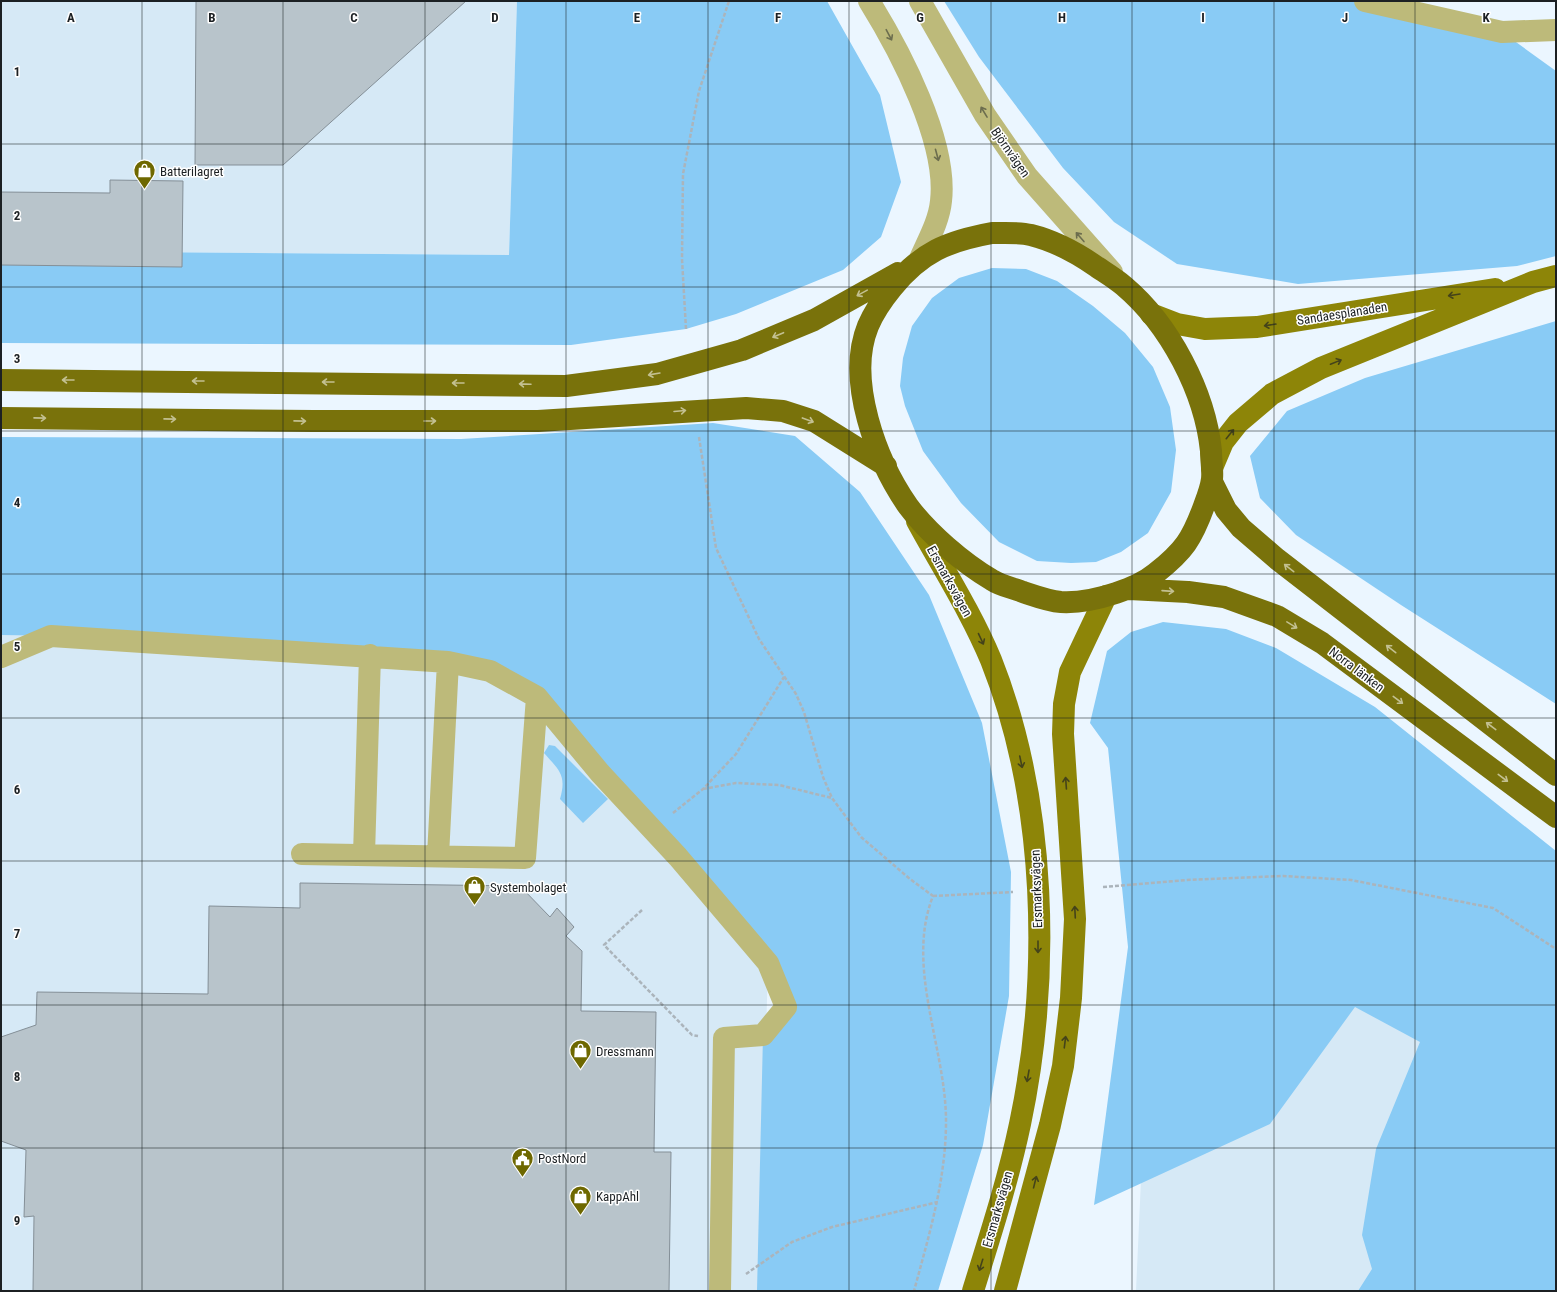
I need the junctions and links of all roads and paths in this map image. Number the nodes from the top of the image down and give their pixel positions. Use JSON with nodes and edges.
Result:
{"nodes":[{"id":1,"x":728,"y":1,"type":"edge"},
{"id":2,"x":869,"y":1,"type":"edge"},
{"id":3,"x":920,"y":1,"type":"edge"},
{"id":4,"x":1365,"y":1,"type":"edge"},
{"id":5,"x":1556,"y":30,"type":"edge"},
{"id":6,"x":913,"y":264,"type":"junction"},
{"id":7,"x":1556,"y":276,"type":"edge"},
{"id":8,"x":1534,"y":282,"type":"junction"},
{"id":9,"x":1125,"y":286,"type":"junction"},
{"id":10,"x":1151,"y":314,"type":"junction"},
{"id":11,"x":686,"y":329,"type":"dead end"},
{"id":12,"x":1,"y":380,"type":"edge"},
{"id":13,"x":1,"y":418,"type":"edge"},
{"id":14,"x":699,"y":436,"type":"dead end"},
{"id":15,"x":886,"y":466,"type":"junction"},
{"id":16,"x":1212,"y":475,"type":"junction"},
{"id":17,"x":909,"y":506,"type":"junction"},
{"id":18,"x":1129,"y":588,"type":"junction"},
{"id":19,"x":1106,"y":596,"type":"junction"},
{"id":20,"x":370,"y":656,"type":"junction"},
{"id":21,"x":1,"y":657,"type":"edge"},
{"id":22,"x":448,"y":662,"type":"junction"},
{"id":23,"x":784,"y":677,"type":"junction"},
{"id":24,"x":537,"y":697,"type":"junction"},
{"id":25,"x":1556,"y":775,"type":"edge"},
{"id":26,"x":702,"y":789,"type":"junction"},
{"id":27,"x":832,"y":798,"type":"junction"},
{"id":28,"x":1556,"y":817,"type":"edge"},
{"id":29,"x":652,"y":829,"type":"junction"},
{"id":30,"x":302,"y":854,"type":"dead end"},
{"id":31,"x":364,"y":855,"type":"junction"},
{"id":32,"x":438,"y":856,"type":"junction"},
{"id":33,"x":1103,"y":887,"type":"dead end"},
{"id":34,"x":1016,"y":892,"type":"dead end"},
{"id":35,"x":933,"y":896,"type":"junction"},
{"id":36,"x":642,"y":910,"type":"dead end"},
{"id":37,"x":1556,"y":949,"type":"edge"},
{"id":38,"x":724,"y":1038,"type":"junction"},
{"id":39,"x":938,"y":1202,"type":"junction"},
{"id":40,"x":743,"y":1277,"type":"dead end"},
{"id":41,"x":720,"y":1291,"type":"edge"},
{"id":42,"x":914,"y":1291,"type":"edge"},
{"id":43,"x":973,"y":1291,"type":"edge"},
{"id":44,"x":1005,"y":1291,"type":"edge"}],
"edges":[{"from":1,"to":11,"type":"path"},
{"from":2,"to":6,"type":"street","one_way":true},
{"from":9,"to":3,"type":"street","name":"Björnvägen","one_way":true},
{"from":4,"to":5,"type":"street"},
{"from":6,"to":9,"type":"highway"},
{"from":6,"to":12,"type":"highway","one_way":true},
{"from":6,"to":15,"type":"highway"},
{"from":7,"to":8,"type":"main road","name":"Sandaesplanaden"},
{"from":8,"to":10,"type":"main road","name":"Sandaesplanaden","one_way":true},
{"from":16,"to":8,"type":"main road","name":"Sandaesplanaden","one_way":true},
{"from":9,"to":10,"type":"highway"},
{"from":10,"to":16,"type":"highway"},
{"from":13,"to":15,"type":"highway","one_way":true},
{"from":14,"to":23,"type":"path"},
{"from":15,"to":17,"type":"highway"},
{"from":16,"to":18,"type":"highway"},
{"from":25,"to":16,"type":"highway","one_way":true},
{"from":17,"to":19,"type":"highway"},
{"from":17,"to":43,"type":"main road","name":"Ersmarksvägen","one_way":true},
{"from":18,"to":19,"type":"highway"},
{"from":18,"to":28,"type":"highway","name":"Norra länken","one_way":true},
{"from":44,"to":19,"type":"main road","one_way":true},
{"from":20,"to":21,"type":"street"},
{"from":20,"to":22,"type":"street"},
{"from":20,"to":31,"type":"street"},
{"from":22,"to":24,"type":"street"},
{"from":22,"to":32,"type":"street"},
{"from":23,"to":26,"type":"path"},
{"from":23,"to":27,"type":"path"},
{"from":24,"to":29,"type":"street"},
{"from":24,"to":32,"type":"street"},
{"from":26,"to":27,"type":"path"},
{"from":26,"to":29,"type":"path"},
{"from":27,"to":35,"type":"path"},
{"from":29,"to":38,"type":"street"},
{"from":30,"to":31,"type":"street"},
{"from":31,"to":32,"type":"street"},
{"from":33,"to":37,"type":"path"},
{"from":34,"to":35,"type":"path"},
{"from":35,"to":39,"type":"path"},
{"from":36,"to":38,"type":"path"},
{"from":38,"to":41,"type":"street"},
{"from":39,"to":40,"type":"path"},
{"from":39,"to":42,"type":"path"}]}
